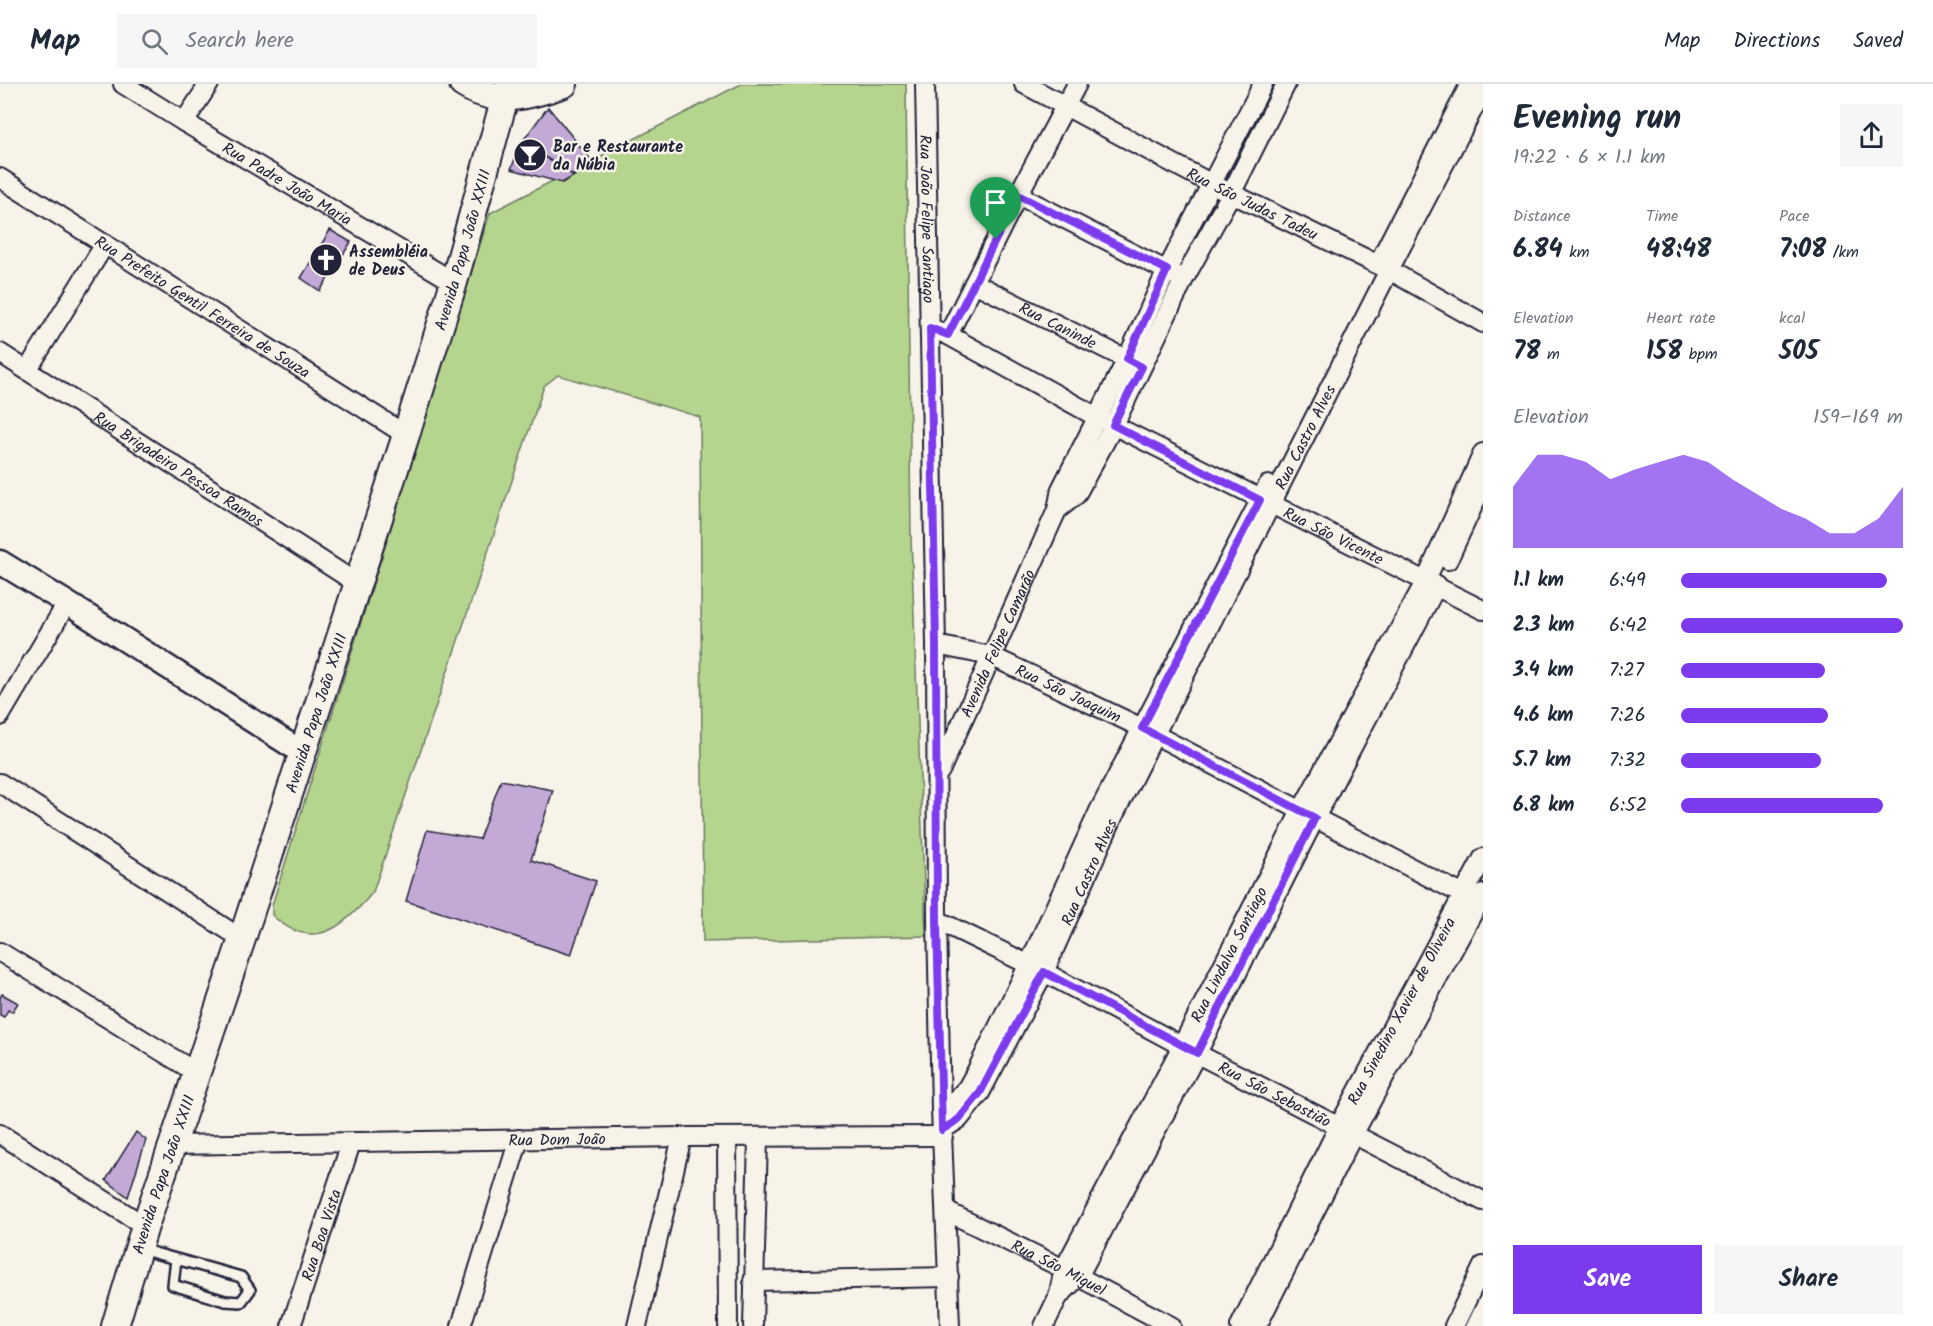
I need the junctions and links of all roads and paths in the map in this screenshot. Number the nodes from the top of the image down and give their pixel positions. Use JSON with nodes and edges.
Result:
{"nodes":[{"id":1,"x":123,"y":84,"type":"edge"},
{"id":2,"x":209,"y":84,"type":"edge"},
{"id":3,"x":463,"y":84,"type":"edge"},
{"id":4,"x":564,"y":84,"type":"edge"},
{"id":5,"x":925,"y":84,"type":"edge"},
{"id":6,"x":1024,"y":84,"type":"edge"},
{"id":7,"x":1077,"y":84,"type":"edge"},
{"id":8,"x":1263,"y":84,"type":"edge"},
{"id":9,"x":1286,"y":84,"type":"edge"},
{"id":10,"x":1470,"y":84,"type":"edge"},
{"id":11,"x":511,"y":90,"type":"edge"},
{"id":12,"x":1483,"y":90,"type":"edge"},
{"id":13,"x":1065,"y":105,"type":"junction"},
{"id":14,"x":184,"y":122,"type":"junction"},
{"id":15,"x":0,"y":178,"type":"edge"},
{"id":16,"x":1210,"y":183,"type":"junction"},
{"id":17,"x":1231,"y":194,"type":"junction"},
{"id":18,"x":1018,"y":195,"type":"junction"},
{"id":19,"x":105,"y":244,"type":"junction"},
{"id":20,"x":1383,"y":268,"type":"junction"},
{"id":21,"x":1167,"y":270,"type":"junction"},
{"id":22,"x":1184,"y":279,"type":"junction"},
{"id":23,"x":454,"y":282,"type":"junction"},
{"id":24,"x":974,"y":283,"type":"junction"},
{"id":25,"x":1483,"y":323,"type":"edge"},
{"id":26,"x":930,"y":328,"type":"junction"},
{"id":27,"x":948,"y":335,"type":"junction"},
{"id":28,"x":0,"y":352,"type":"edge"},
{"id":29,"x":1135,"y":363,"type":"junction"},
{"id":30,"x":28,"y":369,"type":"junction"},
{"id":31,"x":1105,"y":421,"type":"junction"},
{"id":32,"x":406,"y":435,"type":"junction"},
{"id":33,"x":1483,"y":453,"type":"edge"},
{"id":34,"x":1483,"y":484,"type":"edge"},
{"id":35,"x":1266,"y":502,"type":"junction"},
{"id":36,"x":0,"y":562,"type":"edge"},
{"id":37,"x":358,"y":584,"type":"junction"},
{"id":38,"x":1431,"y":584,"type":"junction"},
{"id":39,"x":67,"y":603,"type":"junction"},
{"id":40,"x":1483,"y":610,"type":"edge"},
{"id":41,"x":936,"y":645,"type":"junction"},
{"id":42,"x":991,"y":656,"type":"junction"},
{"id":43,"x":0,"y":716,"type":"edge"},
{"id":44,"x":1148,"y":731,"type":"junction"},
{"id":45,"x":303,"y":753,"type":"junction"},
{"id":46,"x":937,"y":777,"type":"junction"},
{"id":47,"x":0,"y":783,"type":"edge"},
{"id":48,"x":1308,"y":815,"type":"junction"},
{"id":49,"x":1483,"y":858,"type":"edge"},
{"id":50,"x":1477,"y":899,"type":"edge"},
{"id":51,"x":937,"y":920,"type":"junction"},
{"id":52,"x":242,"y":939,"type":"junction"},
{"id":53,"x":0,"y":952,"type":"edge"},
{"id":54,"x":1037,"y":968,"type":"junction"},
{"id":55,"x":1189,"y":1049,"type":"junction"},
{"id":56,"x":197,"y":1073,"type":"junction"},
{"id":57,"x":941,"y":1110,"type":"junction"},
{"id":58,"x":1347,"y":1129,"type":"junction"},
{"id":59,"x":942,"y":1133,"type":"junction"},
{"id":60,"x":0,"y":1134,"type":"edge"},
{"id":61,"x":682,"y":1137,"type":"junction"},
{"id":62,"x":727,"y":1138,"type":"junction"},
{"id":63,"x":758,"y":1138,"type":"junction"},
{"id":64,"x":519,"y":1139,"type":"junction"},
{"id":65,"x":351,"y":1143,"type":"junction"},
{"id":66,"x":171,"y":1145,"type":"junction"},
{"id":67,"x":1483,"y":1201,"type":"edge"},
{"id":68,"x":946,"y":1211,"type":"junction"},
{"id":69,"x":141,"y":1237,"type":"junction"},
{"id":70,"x":176,"y":1259,"type":"junction"},
{"id":71,"x":1483,"y":1266,"type":"edge"},
{"id":72,"x":1071,"y":1273,"type":"junction"},
{"id":73,"x":949,"y":1277,"type":"junction"},
{"id":74,"x":753,"y":1281,"type":"junction"},
{"id":75,"x":115,"y":1326,"type":"edge"},
{"id":76,"x":291,"y":1326,"type":"edge"},
{"id":77,"x":461,"y":1326,"type":"edge"},
{"id":78,"x":637,"y":1326,"type":"edge"},
{"id":79,"x":728,"y":1326,"type":"edge"},
{"id":80,"x":753,"y":1326,"type":"edge"},
{"id":81,"x":950,"y":1326,"type":"edge"},
{"id":82,"x":1044,"y":1326,"type":"edge"},
{"id":83,"x":1171,"y":1326,"type":"edge"},
{"id":84,"x":1240,"y":1326,"type":"edge"},
{"id":85,"x":1257,"y":1326,"type":"edge"},
{"id":86,"x":1454,"y":1326,"type":"edge"}],
"edges":[{"from":1,"to":14,"type":"street","name":"Rua Padre João Maria"},
{"from":2,"to":14,"type":"street"},
{"from":3,"to":11,"type":"main road"},
{"from":4,"to":11,"type":"main road"},
{"from":5,"to":26,"type":"street","name":"Rua João Felipe Santiago"},
{"from":6,"to":13,"type":"street","name":"Rua São Judas Tadeu"},
{"from":7,"to":13,"type":"street","name":"Rua João Felipe Santiago"},
{"from":8,"to":16,"type":"street","name":"Avenida Felipe Camarão"},
{"from":9,"to":17,"type":"street","name":"Avenida Felipe Camarão"},
{"from":10,"to":20,"type":"street","name":"Rua Castro Alves"},
{"from":11,"to":23,"type":"main road","name":"Avenida Papa João XXIII"},
{"from":12,"to":20,"type":"street","name":"Rua Castro Alves"},
{"from":13,"to":16,"type":"street","name":"Rua São Judas Tadeu"},
{"from":13,"to":18,"type":"street","name":"Rua João Felipe Santiago"},
{"from":14,"to":23,"type":"street","name":"Rua Padre João Maria"},
{"from":15,"to":19,"type":"street","name":"Rua Prefeito Gentil Ferreira de Souza"},
{"from":16,"to":17,"type":"street","name":"Rua São Judas Tadeu"},
{"from":16,"to":21,"type":"street","name":"Avenida Felipe Camarão"},
{"from":17,"to":20,"type":"street","name":"Rua São Judas Tadeu"},
{"from":17,"to":22,"type":"street","name":"Avenida Felipe Camarão"},
{"from":18,"to":21,"type":"street"},
{"from":18,"to":24,"type":"street","name":"Rua João Felipe Santiago"},
{"from":19,"to":30,"type":"street"},
{"from":19,"to":32,"type":"street","name":"Rua Prefeito Gentil Ferreira de Souza"},
{"from":20,"to":25,"type":"street","name":"Rua São Judas Tadeu"},
{"from":20,"to":35,"type":"street","name":"Rua Castro Alves"},
{"from":21,"to":22,"type":"street"},
{"from":21,"to":29,"type":"street","name":"Avenida Felipe Camarão"},
{"from":22,"to":29,"type":"street","name":"Avenida Felipe Camarão"},
{"from":23,"to":32,"type":"main road","name":"Avenida Papa João XXIII"},
{"from":24,"to":27,"type":"street","name":"Rua João Felipe Santiago"},
{"from":24,"to":29,"type":"street","name":"Rua Caninde"},
{"from":26,"to":27,"type":"street","name":"Rua São Vicente"},
{"from":26,"to":41,"type":"street","name":"Rua João Felipe Santiago"},
{"from":27,"to":31,"type":"street","name":"Rua São Vicente"},
{"from":28,"to":30,"type":"street","name":"Rua Brigadeiro Pessoa Ramos"},
{"from":29,"to":31,"type":"street","name":"Avenida Felipe Camarão"},
{"from":30,"to":37,"type":"street","name":"Rua Brigadeiro Pessoa Ramos"},
{"from":31,"to":35,"type":"street","name":"Rua São Vicente"},
{"from":31,"to":42,"type":"street","name":"Avenida Felipe Camarão"},
{"from":32,"to":37,"type":"main road","name":"Avenida Papa João XXIII"},
{"from":33,"to":38,"type":"street","name":"Rua Lindalva Santiago"},
{"from":34,"to":38,"type":"street","name":"Rua Lindalva Santiago"},
{"from":35,"to":38,"type":"street","name":"Rua São Vicente"},
{"from":35,"to":44,"type":"street","name":"Rua Castro Alves"},
{"from":36,"to":39,"type":"street"},
{"from":37,"to":45,"type":"main road","name":"Avenida Papa João XXIII"},
{"from":38,"to":40,"type":"street","name":"Rua São Vicente"},
{"from":38,"to":48,"type":"street","name":"Rua Lindalva Santiago"},
{"from":39,"to":43,"type":"street"},
{"from":39,"to":45,"type":"street"},
{"from":41,"to":42,"type":"street","name":"Rua São Joaquim"},
{"from":41,"to":46,"type":"street","name":"Rua João Felipe Santiago"},
{"from":42,"to":44,"type":"street","name":"Rua São Joaquim"},
{"from":42,"to":46,"type":"street","name":"Avenida Felipe Camarão"},
{"from":44,"to":48,"type":"street","name":"Rua São Joaquim"},
{"from":44,"to":54,"type":"street","name":"Rua Castro Alves"},
{"from":45,"to":52,"type":"main road","name":"Avenida Papa João XXIII"},
{"from":46,"to":51,"type":"street","name":"Rua João Felipe Santiago"},
{"from":47,"to":52,"type":"street"},
{"from":48,"to":50,"type":"street","name":"Rua São Joaquim"},
{"from":48,"to":55,"type":"street","name":"Rua Lindalva Santiago"},
{"from":49,"to":50,"type":"street","name":"Rua Sinedino Xavier de Oliveira"},
{"from":50,"to":58,"type":"street","name":"Rua Sinedino Xavier de Oliveira"},
{"from":51,"to":54,"type":"street","name":"Rua São Sebastião"},
{"from":51,"to":57,"type":"street","name":"Rua João Felipe Santiago"},
{"from":52,"to":56,"type":"main road","name":"Avenida Papa João XXIII"},
{"from":53,"to":56,"type":"street"},
{"from":54,"to":55,"type":"street","name":"Rua São Sebastião"},
{"from":54,"to":57,"type":"street","name":"Rua Castro Alves"},
{"from":54,"to":59,"type":"street","name":"Rua Castro Alves"},
{"from":55,"to":58,"type":"street","name":"Rua São Sebastião"},
{"from":55,"to":72,"type":"street","name":"Rua Lindalva Santiago"},
{"from":56,"to":66,"type":"main road","name":"Avenida Papa João XXIII"},
{"from":57,"to":59,"type":"street","name":"Rua João Felipe Santiago"},
{"from":58,"to":67,"type":"street","name":"Rua São Sebastião"},
{"from":58,"to":84,"type":"street","name":"Rua Sinedino Xavier de Oliveira"},
{"from":58,"to":85,"type":"street","name":"Rua Sinedino Xavier de Oliveira"},
{"from":59,"to":63,"type":"street","name":"Rua Dom João"},
{"from":59,"to":68,"type":"street","name":"Rua João Felipe Santiago"},
{"from":60,"to":69,"type":"street"},
{"from":61,"to":62,"type":"street","name":"Rua Dom João"},
{"from":61,"to":64,"type":"street","name":"Rua Dom João"},
{"from":61,"to":78,"type":"street"},
{"from":62,"to":63,"type":"street","name":"Rua Dom João"},
{"from":62,"to":79,"type":"street"},
{"from":63,"to":74,"type":"street"},
{"from":64,"to":65,"type":"street","name":"Rua Dom João"},
{"from":64,"to":77,"type":"street"},
{"from":65,"to":66,"type":"street","name":"Rua Dom João"},
{"from":65,"to":76,"type":"street","name":"Rua Boa Vista"},
{"from":66,"to":69,"type":"main road","name":"Avenida Papa João XXIII"},
{"from":68,"to":72,"type":"street","name":"Rua São Miguel"},
{"from":68,"to":73,"type":"street","name":"Rua João Felipe Santiago"},
{"from":69,"to":70,"type":"lane"},
{"from":69,"to":75,"type":"main road","name":"Avenida Papa João XXIII"},
{"from":70,"to":70,"type":"lane"},
{"from":71,"to":86,"type":"street"},
{"from":72,"to":82,"type":"street","name":"Rua Lindalva Santiago"},
{"from":72,"to":83,"type":"street","name":"Rua São Miguel"},
{"from":73,"to":74,"type":"street"},
{"from":73,"to":81,"type":"street","name":"Rua João Felipe Santiago"},
{"from":74,"to":80,"type":"street"}]}
